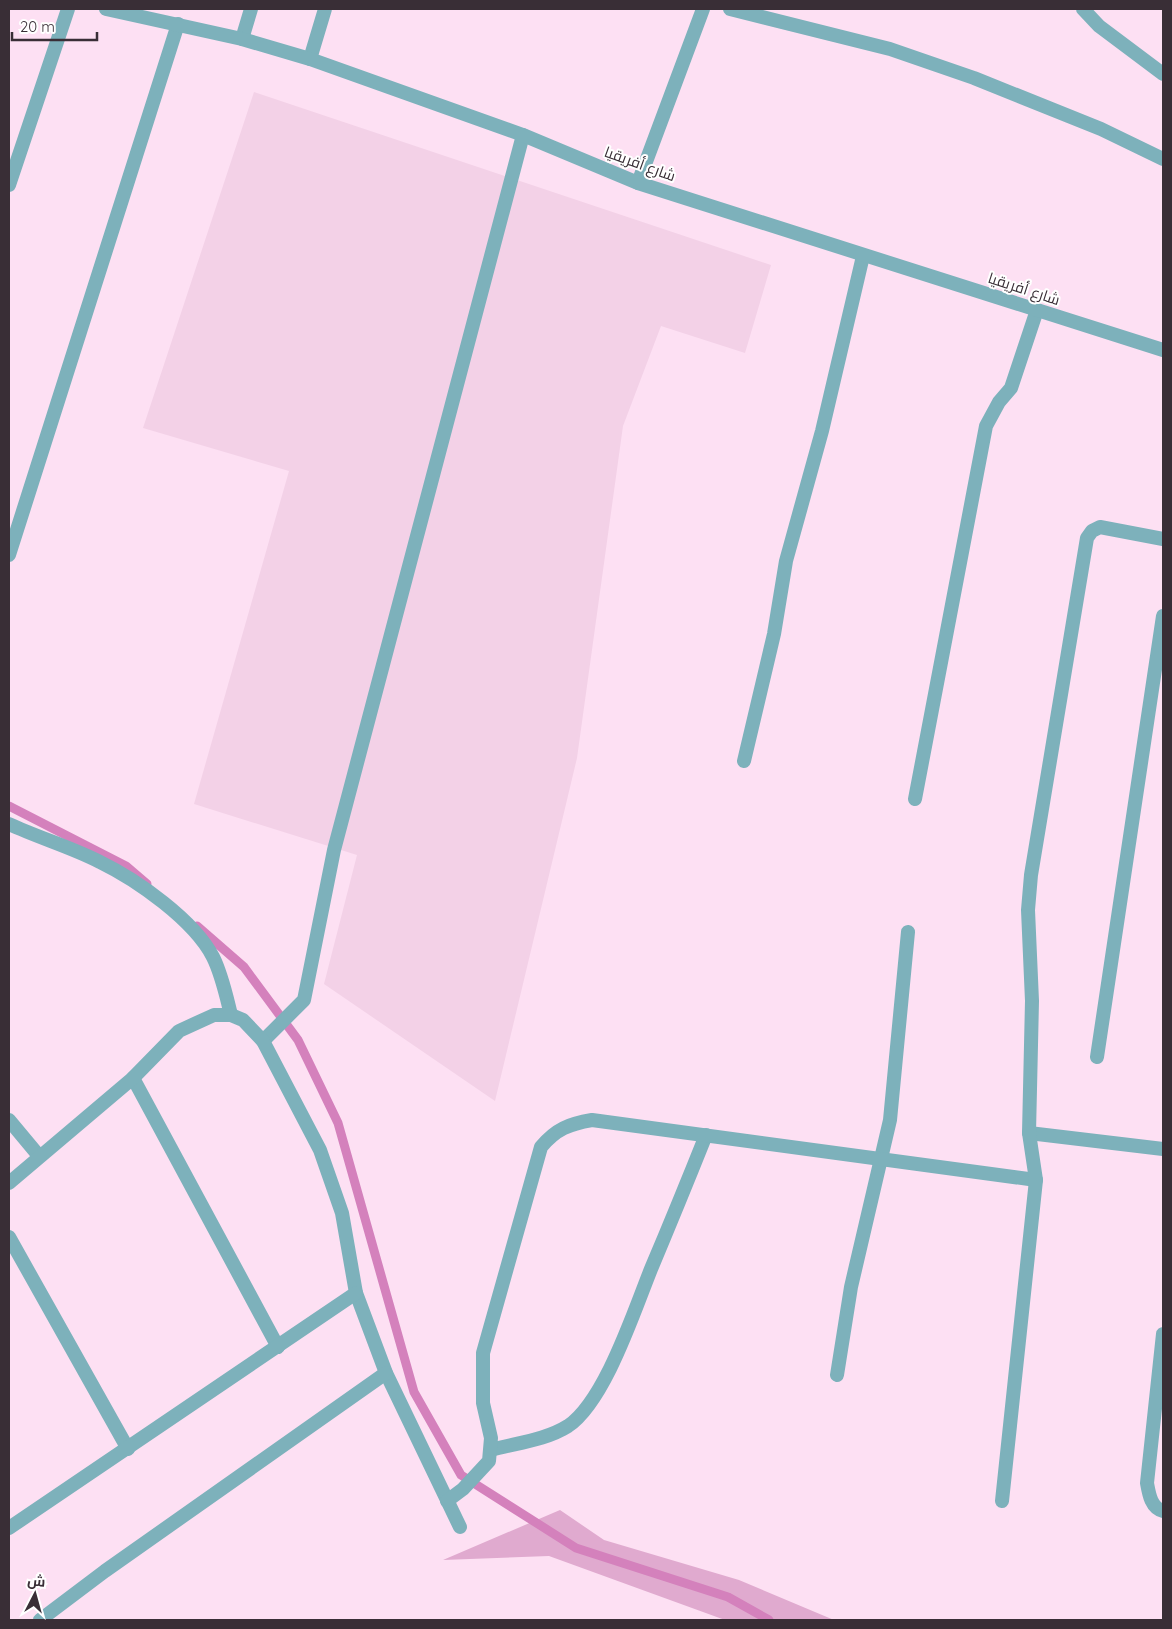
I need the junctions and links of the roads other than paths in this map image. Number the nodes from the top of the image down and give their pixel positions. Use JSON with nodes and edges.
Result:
{"nodes":[{"id":1,"x":68,"y":9,"type":"edge"},
{"id":2,"x":106,"y":9,"type":"edge"},
{"id":3,"x":251,"y":9,"type":"edge"},
{"id":4,"x":325,"y":9,"type":"edge"},
{"id":5,"x":702,"y":9,"type":"edge"},
{"id":6,"x":730,"y":9,"type":"edge"},
{"id":7,"x":1083,"y":9,"type":"edge"},
{"id":8,"x":178,"y":24,"type":"junction"},
{"id":9,"x":242,"y":39,"type":"junction"},
{"id":10,"x":310,"y":59,"type":"junction"},
{"id":11,"x":1163,"y":74,"type":"edge"},
{"id":12,"x":523,"y":135,"type":"junction"},
{"id":13,"x":1163,"y":159,"type":"edge"},
{"id":14,"x":638,"y":183,"type":"junction"},
{"id":15,"x":9,"y":184,"type":"edge"},
{"id":16,"x":863,"y":256,"type":"junction"},
{"id":17,"x":1036,"y":310,"type":"junction"},
{"id":18,"x":1163,"y":350,"type":"edge"},
{"id":19,"x":1163,"y":539,"type":"edge"},
{"id":20,"x":9,"y":555,"type":"edge"},
{"id":21,"x":1163,"y":616,"type":"edge"},
{"id":22,"x":744,"y":761,"type":"dead end"},
{"id":23,"x":915,"y":799,"type":"dead end"},
{"id":24,"x":9,"y":824,"type":"edge"},
{"id":25,"x":908,"y":932,"type":"dead end"},
{"id":26,"x":231,"y":1015,"type":"junction"},
{"id":27,"x":263,"y":1041,"type":"junction"},
{"id":28,"x":1097,"y":1057,"type":"dead end"},
{"id":29,"x":132,"y":1078,"type":"junction"},
{"id":30,"x":9,"y":1120,"type":"edge"},
{"id":31,"x":1029,"y":1133,"type":"junction"},
{"id":32,"x":706,"y":1135,"type":"junction"},
{"id":33,"x":1163,"y":1149,"type":"edge"},
{"id":34,"x":39,"y":1156,"type":"junction"},
{"id":35,"x":882,"y":1158,"type":"junction"},
{"id":36,"x":1036,"y":1180,"type":"junction"},
{"id":37,"x":9,"y":1183,"type":"edge"},
{"id":38,"x":9,"y":1237,"type":"edge"},
{"id":39,"x":356,"y":1293,"type":"junction"},
{"id":40,"x":1163,"y":1334,"type":"edge"},
{"id":41,"x":278,"y":1346,"type":"junction"},
{"id":42,"x":386,"y":1373,"type":"junction"},
{"id":43,"x":837,"y":1375,"type":"dead end"},
{"id":44,"x":128,"y":1450,"type":"junction"},
{"id":45,"x":490,"y":1456,"type":"junction"},
{"id":46,"x":447,"y":1501,"type":"junction"},
{"id":47,"x":1002,"y":1501,"type":"dead end"},
{"id":48,"x":1163,"y":1511,"type":"edge"},
{"id":49,"x":460,"y":1527,"type":"dead end"},
{"id":50,"x":9,"y":1528,"type":"edge"},
{"id":51,"x":40,"y":1620,"type":"edge"}],
"edges":[{"from":1,"to":15,"type":"street"},
{"from":2,"to":8,"type":"street","name":"شارع أفريقيا"},
{"from":3,"to":9,"type":"street"},
{"from":4,"to":10,"type":"street"},
{"from":5,"to":14,"type":"street"},
{"from":6,"to":13,"type":"street"},
{"from":7,"to":11,"type":"street"},
{"from":8,"to":9,"type":"street","name":"شارع أفريقيا"},
{"from":8,"to":20,"type":"street"},
{"from":9,"to":10,"type":"street","name":"شارع أفريقيا"},
{"from":10,"to":12,"type":"street","name":"شارع أفريقيا"},
{"from":12,"to":14,"type":"street","name":"شارع أفريقيا"},
{"from":12,"to":27,"type":"street"},
{"from":14,"to":16,"type":"street","name":"شارع أفريقيا"},
{"from":16,"to":17,"type":"street","name":"شارع أفريقيا"},
{"from":16,"to":22,"type":"street"},
{"from":17,"to":18,"type":"street","name":"شارع أفريقيا"},
{"from":17,"to":23,"type":"street"},
{"from":19,"to":31,"type":"street"},
{"from":21,"to":28,"type":"street"},
{"from":24,"to":26,"type":"street"},
{"from":25,"to":35,"type":"street"},
{"from":26,"to":27,"type":"street"},
{"from":26,"to":29,"type":"street"},
{"from":27,"to":39,"type":"street"},
{"from":29,"to":34,"type":"street"},
{"from":29,"to":41,"type":"street"},
{"from":30,"to":34,"type":"street"},
{"from":31,"to":33,"type":"street"},
{"from":31,"to":36,"type":"street"},
{"from":32,"to":35,"type":"street"},
{"from":32,"to":45,"type":"street"},
{"from":32,"to":45,"type":"street"},
{"from":34,"to":37,"type":"street"},
{"from":35,"to":36,"type":"street"},
{"from":35,"to":43,"type":"street"},
{"from":36,"to":47,"type":"street"},
{"from":38,"to":44,"type":"street"},
{"from":39,"to":41,"type":"street"},
{"from":39,"to":42,"type":"street"},
{"from":40,"to":48,"type":"street"},
{"from":41,"to":44,"type":"street"},
{"from":42,"to":46,"type":"street"},
{"from":42,"to":51,"type":"street"},
{"from":44,"to":50,"type":"street"},
{"from":45,"to":46,"type":"street"},
{"from":46,"to":49,"type":"street"}]}
